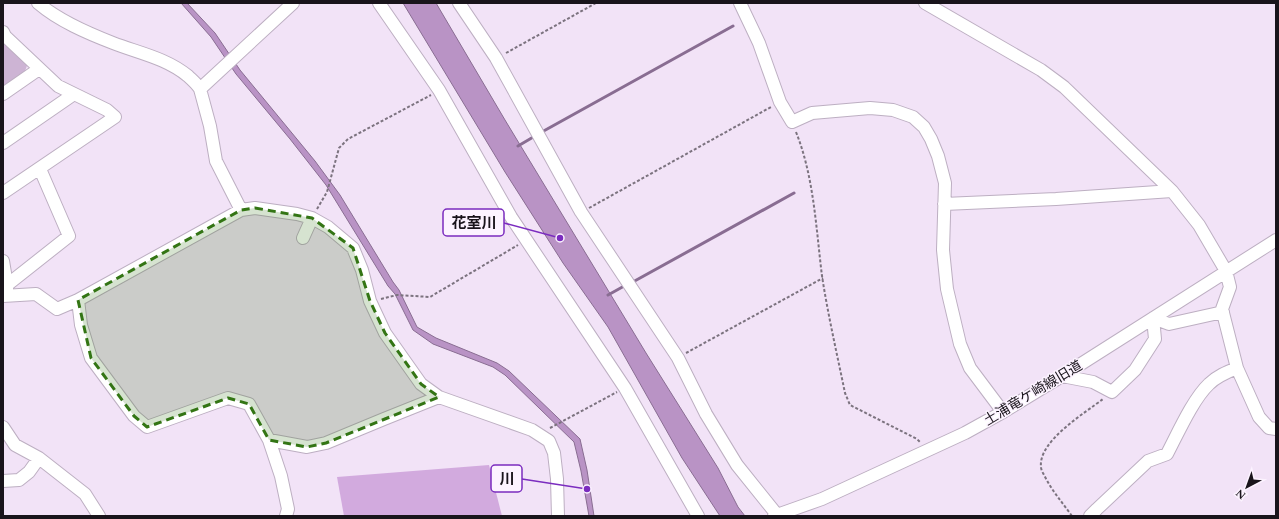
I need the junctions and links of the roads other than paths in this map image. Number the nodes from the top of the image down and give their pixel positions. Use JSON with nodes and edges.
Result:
{"nodes":[{"id":1,"x":38,"y":3,"type":"edge"},
{"id":2,"x":292,"y":3,"type":"edge"},
{"id":3,"x":379,"y":3,"type":"edge"},
{"id":4,"x":459,"y":3,"type":"edge"},
{"id":5,"x":740,"y":3,"type":"edge"},
{"id":6,"x":925,"y":3,"type":"edge"},
{"id":7,"x":3,"y":32,"type":"edge"},
{"id":8,"x":39,"y":69,"type":"junction"},
{"id":9,"x":200,"y":89,"type":"junction"},
{"id":10,"x":3,"y":94,"type":"edge"},
{"id":11,"x":74,"y":94,"type":"junction"},
{"id":12,"x":3,"y":143,"type":"edge"},
{"id":13,"x":40,"y":169,"type":"junction"},
{"id":14,"x":1172,"y":191,"type":"junction"},
{"id":15,"x":3,"y":193,"type":"edge"},
{"id":16,"x":944,"y":204,"type":"junction"},
{"id":17,"x":241,"y":210,"type":"junction"},
{"id":18,"x":312,"y":218,"type":"junction"},
{"id":19,"x":303,"y":238,"type":"dead end"},
{"id":20,"x":1276,"y":241,"type":"edge"},
{"id":21,"x":3,"y":261,"type":"edge"},
{"id":22,"x":1226,"y":271,"type":"junction"},
{"id":23,"x":6,"y":292,"type":"edge"},
{"id":24,"x":78,"y":300,"type":"junction"},
{"id":25,"x":1223,"y":312,"type":"junction"},
{"id":26,"x":1153,"y":318,"type":"junction"},
{"id":27,"x":1237,"y":368,"type":"junction"},
{"id":28,"x":1062,"y":376,"type":"junction"},
{"id":29,"x":439,"y":397,"type":"junction"},
{"id":30,"x":1003,"y":412,"type":"junction"},
{"id":31,"x":3,"y":427,"type":"edge"},
{"id":32,"x":1276,"y":429,"type":"edge"},
{"id":33,"x":269,"y":440,"type":"junction"},
{"id":34,"x":39,"y":458,"type":"junction"},
{"id":35,"x":3,"y":481,"type":"edge"},
{"id":36,"x":99,"y":516,"type":"edge"},
{"id":37,"x":286,"y":516,"type":"edge"},
{"id":38,"x":558,"y":516,"type":"edge"},
{"id":39,"x":698,"y":516,"type":"edge"},
{"id":40,"x":776,"y":516,"type":"edge"},
{"id":41,"x":1090,"y":516,"type":"edge"}],
"edges":[{"from":1,"to":9,"type":"street"},
{"from":2,"to":9,"type":"street"},
{"from":3,"to":39,"type":"street"},
{"from":4,"to":40,"type":"street"},
{"from":5,"to":16,"type":"street"},
{"from":6,"to":14,"type":"street"},
{"from":7,"to":8,"type":"street"},
{"from":8,"to":10,"type":"street"},
{"from":8,"to":11,"type":"street"},
{"from":9,"to":17,"type":"street"},
{"from":11,"to":12,"type":"street"},
{"from":11,"to":13,"type":"street"},
{"from":13,"to":15,"type":"street"},
{"from":13,"to":23,"type":"street"},
{"from":14,"to":16,"type":"street"},
{"from":14,"to":22,"type":"street"},
{"from":16,"to":30,"type":"street"},
{"from":17,"to":18,"type":"street"},
{"from":17,"to":24,"type":"street"},
{"from":18,"to":19,"type":"street"},
{"from":18,"to":29,"type":"street"},
{"from":20,"to":22,"type":"street","name":"土浦竜ケ崎線旧道"},
{"from":21,"to":23,"type":"street"},
{"from":22,"to":25,"type":"street"},
{"from":22,"to":26,"type":"street","name":"土浦竜ケ崎線旧道"},
{"from":23,"to":24,"type":"street"},
{"from":24,"to":33,"type":"street"},
{"from":25,"to":26,"type":"street"},
{"from":25,"to":27,"type":"street"},
{"from":26,"to":28,"type":"street","name":"土浦竜ケ崎線旧道"},
{"from":26,"to":28,"type":"street"},
{"from":27,"to":32,"type":"street"},
{"from":27,"to":41,"type":"street"},
{"from":28,"to":30,"type":"street","name":"土浦竜ケ崎線旧道"},
{"from":29,"to":33,"type":"street"},
{"from":29,"to":38,"type":"street"},
{"from":30,"to":40,"type":"street","name":"土浦竜ケ崎線旧道"},
{"from":31,"to":34,"type":"street"},
{"from":33,"to":37,"type":"street"},
{"from":34,"to":35,"type":"street"},
{"from":34,"to":36,"type":"street"}]}
